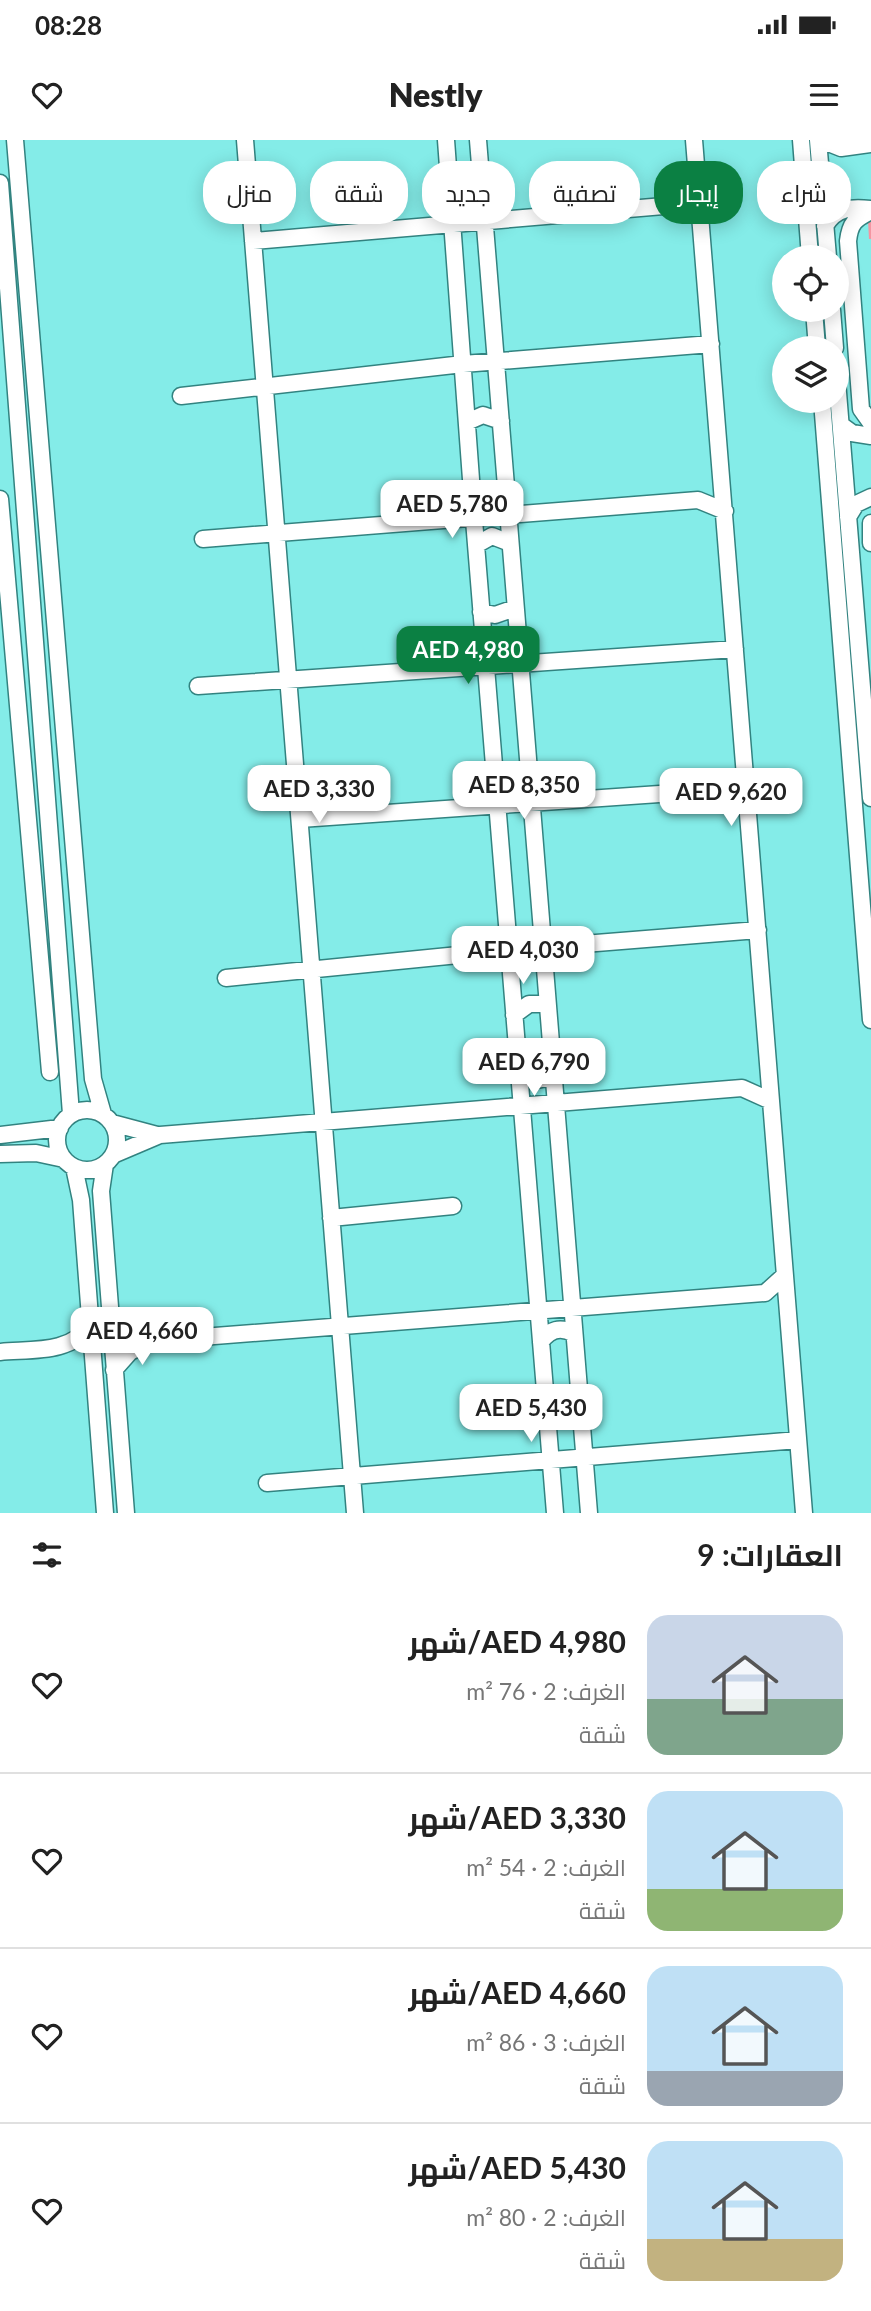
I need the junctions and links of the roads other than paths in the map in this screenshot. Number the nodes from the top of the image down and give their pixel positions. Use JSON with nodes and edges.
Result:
{"nodes":[{"id":1,"x":15,"y":140,"type":"edge"},
{"id":2,"x":245,"y":140,"type":"edge"},
{"id":3,"x":446,"y":140,"type":"edge"},
{"id":4,"x":478,"y":140,"type":"edge"},
{"id":5,"x":694,"y":140,"type":"edge"},
{"id":6,"x":801,"y":140,"type":"edge"},
{"id":7,"x":820,"y":140,"type":"edge"},
{"id":8,"x":863,"y":140,"type":"edge"},
{"id":9,"x":871,"y":143,"type":"edge"},
{"id":10,"x":448,"y":161,"type":"edge"},
{"id":11,"x":480,"y":161,"type":"edge"},
{"id":12,"x":696,"y":161,"type":"edge"},
{"id":13,"x":0,"y":183,"type":"edge"},
{"id":14,"x":654,"y":207,"type":"edge"},
{"id":15,"x":871,"y":210,"type":"edge"},
{"id":16,"x":515,"y":218,"type":"edge"},
{"id":17,"x":452,"y":224,"type":"joint"},
{"id":18,"x":485,"y":224,"type":"edge"},
{"id":19,"x":701,"y":224,"type":"edge"},
{"id":20,"x":825,"y":226,"type":"junction"},
{"id":21,"x":253,"y":241,"type":"junction"},
{"id":22,"x":809,"y":245,"type":"edge"},
{"id":23,"x":827,"y":245,"type":"edge"},
{"id":24,"x":711,"y":344,"type":"junction"},
{"id":25,"x":496,"y":361,"type":"junction"},
{"id":26,"x":463,"y":364,"type":"junction"},
{"id":27,"x":265,"y":385,"type":"junction"},
{"id":28,"x":181,"y":396,"type":"dead end"},
{"id":29,"x":823,"y":413,"type":"edge"},
{"id":30,"x":840,"y":413,"type":"edge"},
{"id":31,"x":500,"y":421,"type":"junction"},
{"id":32,"x":467,"y":422,"type":"junction"},
{"id":33,"x":871,"y":423,"type":"edge"},
{"id":34,"x":841,"y":425,"type":"junction"},
{"id":35,"x":871,"y":436,"type":"edge"},
{"id":36,"x":722,"y":482,"type":"junction"},
{"id":37,"x":471,"y":487,"type":"junction"},
{"id":38,"x":506,"y":489,"type":"junction"},
{"id":39,"x":871,"y":497,"type":"edge"},
{"id":40,"x":0,"y":499,"type":"edge"},
{"id":41,"x":698,"y":500,"type":"junction"},
{"id":42,"x":725,"y":511,"type":"junction"},
{"id":43,"x":508,"y":517,"type":"junction"},
{"id":44,"x":849,"y":517,"type":"junction"},
{"id":45,"x":474,"y":520,"type":"junction"},
{"id":46,"x":871,"y":523,"type":"edge"},
{"id":47,"x":27,"y":532,"type":"junction"},
{"id":48,"x":277,"y":536,"type":"junction"},
{"id":49,"x":204,"y":539,"type":"dead end"},
{"id":50,"x":510,"y":542,"type":"junction"},
{"id":51,"x":871,"y":543,"type":"edge"},
{"id":52,"x":476,"y":545,"type":"junction"},
{"id":53,"x":2,"y":553,"type":"edge"},
{"id":54,"x":30,"y":571,"type":"junction"},
{"id":55,"x":515,"y":608,"type":"junction"},
{"id":56,"x":481,"y":612,"type":"junction"},
{"id":57,"x":735,"y":649,"type":"junction"},
{"id":58,"x":520,"y":664,"type":"junction"},
{"id":59,"x":486,"y":666,"type":"junction"},
{"id":60,"x":288,"y":680,"type":"junction"},
{"id":61,"x":198,"y":686,"type":"dead end"},
{"id":62,"x":868,"y":722,"type":"edge"},
{"id":63,"x":746,"y":789,"type":"junction"},
{"id":64,"x":871,"y":798,"type":"edge"},
{"id":65,"x":531,"y":803,"type":"junction"},
{"id":66,"x":497,"y":805,"type":"junction"},
{"id":67,"x":300,"y":819,"type":"junction"},
{"id":68,"x":52,"y":840,"type":"junction"},
{"id":69,"x":30,"y":841,"type":"junction"},
{"id":70,"x":758,"y":930,"type":"junction"},
{"id":71,"x":542,"y":947,"type":"junction"},
{"id":72,"x":509,"y":950,"type":"junction"},
{"id":73,"x":312,"y":969,"type":"junction"},
{"id":74,"x":226,"y":978,"type":"dead end"},
{"id":75,"x":547,"y":1004,"type":"junction"},
{"id":76,"x":514,"y":1014,"type":"junction"},
{"id":77,"x":871,"y":1020,"type":"edge"},
{"id":78,"x":769,"y":1063,"type":"junction"},
{"id":79,"x":50,"y":1072,"type":"dead end"},
{"id":80,"x":519,"y":1073,"type":"junction"},
{"id":81,"x":552,"y":1077,"type":"junction"},
{"id":82,"x":742,"y":1088,"type":"junction"},
{"id":83,"x":771,"y":1101,"type":"junction"},
{"id":84,"x":554,"y":1103,"type":"junction"},
{"id":85,"x":522,"y":1106,"type":"junction"},
{"id":86,"x":71,"y":1114,"type":"junction"},
{"id":87,"x":108,"y":1119,"type":"junction"},
{"id":88,"x":323,"y":1122,"type":"junction"},
{"id":89,"x":60,"y":1128,"type":"junction"},
{"id":90,"x":0,"y":1135,"type":"edge"},
{"id":91,"x":160,"y":1135,"type":"junction"},
{"id":92,"x":0,"y":1154,"type":"edge"},
{"id":93,"x":109,"y":1159,"type":"junction"},
{"id":94,"x":69,"y":1163,"type":"junction"},
{"id":95,"x":453,"y":1206,"type":"dead end"},
{"id":96,"x":331,"y":1219,"type":"junction"},
{"id":97,"x":785,"y":1275,"type":"junction"},
{"id":98,"x":765,"y":1293,"type":"junction"},
{"id":99,"x":572,"y":1308,"type":"junction"},
{"id":100,"x":788,"y":1309,"type":"junction"},
{"id":101,"x":538,"y":1310,"type":"junction"},
{"id":102,"x":111,"y":1323,"type":"junction"},
{"id":103,"x":91,"y":1325,"type":"junction"},
{"id":104,"x":340,"y":1326,"type":"junction"},
{"id":105,"x":574,"y":1334,"type":"junction"},
{"id":106,"x":151,"y":1341,"type":"junction"},
{"id":107,"x":541,"y":1342,"type":"junction"},
{"id":108,"x":60,"y":1347,"type":"junction"},
{"id":109,"x":0,"y":1352,"type":"edge"},
{"id":110,"x":93,"y":1362,"type":"junction"},
{"id":111,"x":114,"y":1370,"type":"junction"},
{"id":112,"x":546,"y":1399,"type":"junction"},
{"id":113,"x":579,"y":1399,"type":"junction"},
{"id":114,"x":798,"y":1440,"type":"junction"},
{"id":115,"x":584,"y":1458,"type":"junction"},
{"id":116,"x":551,"y":1460,"type":"junction"},
{"id":117,"x":352,"y":1477,"type":"junction"},
{"id":118,"x":267,"y":1483,"type":"dead end"},
{"id":119,"x":105,"y":1513,"type":"edge"},
{"id":120,"x":126,"y":1513,"type":"edge"},
{"id":121,"x":355,"y":1513,"type":"edge"},
{"id":122,"x":555,"y":1513,"type":"edge"},
{"id":123,"x":589,"y":1513,"type":"edge"},
{"id":124,"x":804,"y":1513,"type":"edge"}],
"edges":[{"from":1,"to":87,"type":"street"},
{"from":2,"to":21,"type":"street"},
{"from":3,"to":10,"type":"street"},
{"from":4,"to":11,"type":"street"},
{"from":5,"to":12,"type":"street"},
{"from":6,"to":22,"type":"street"},
{"from":7,"to":9,"type":"street"},
{"from":7,"to":20,"type":"street"},
{"from":8,"to":9,"type":"street"},
{"from":13,"to":47,"type":"street"},
{"from":14,"to":16,"type":"street"},
{"from":15,"to":20,"type":"street"},
{"from":15,"to":33,"type":"street"},
{"from":17,"to":21,"type":"street"},
{"from":17,"to":26,"type":"street"},
{"from":18,"to":25,"type":"street"},
{"from":19,"to":24,"type":"street"},
{"from":20,"to":23,"type":"street"},
{"from":21,"to":27,"type":"street"},
{"from":24,"to":25,"type":"street"},
{"from":24,"to":36,"type":"street"},
{"from":25,"to":26,"type":"street"},
{"from":25,"to":31,"type":"street"},
{"from":26,"to":27,"type":"street"},
{"from":26,"to":32,"type":"street"},
{"from":27,"to":28,"type":"street"},
{"from":27,"to":48,"type":"street"},
{"from":29,"to":77,"type":"street"},
{"from":30,"to":34,"type":"street"},
{"from":31,"to":32,"type":"street"},
{"from":31,"to":38,"type":"street"},
{"from":32,"to":37,"type":"street"},
{"from":34,"to":35,"type":"street"},
{"from":34,"to":44,"type":"street"},
{"from":36,"to":41,"type":"street"},
{"from":36,"to":42,"type":"street"},
{"from":37,"to":38,"type":"street"},
{"from":37,"to":45,"type":"street"},
{"from":38,"to":43,"type":"street"},
{"from":39,"to":44,"type":"street"},
{"from":40,"to":53,"type":"street"},
{"from":41,"to":42,"type":"street"},
{"from":41,"to":43,"type":"street"},
{"from":42,"to":57,"type":"street"},
{"from":43,"to":45,"type":"street"},
{"from":43,"to":50,"type":"street"},
{"from":44,"to":62,"type":"street"},
{"from":45,"to":48,"type":"street"},
{"from":45,"to":52,"type":"street"},
{"from":46,"to":51,"type":"street"},
{"from":47,"to":53,"type":"street"},
{"from":47,"to":54,"type":"street"},
{"from":48,"to":49,"type":"street"},
{"from":48,"to":60,"type":"street"},
{"from":50,"to":52,"type":"street"},
{"from":50,"to":55,"type":"street"},
{"from":52,"to":56,"type":"street"},
{"from":53,"to":54,"type":"street"},
{"from":53,"to":69,"type":"street"},
{"from":54,"to":68,"type":"street"},
{"from":55,"to":56,"type":"street"},
{"from":55,"to":58,"type":"street"},
{"from":56,"to":59,"type":"street"},
{"from":57,"to":58,"type":"street"},
{"from":57,"to":63,"type":"street"},
{"from":58,"to":59,"type":"street"},
{"from":58,"to":65,"type":"street"},
{"from":59,"to":60,"type":"street"},
{"from":59,"to":66,"type":"street"},
{"from":60,"to":61,"type":"street"},
{"from":60,"to":67,"type":"street"},
{"from":62,"to":64,"type":"street"},
{"from":63,"to":65,"type":"street"},
{"from":63,"to":70,"type":"street"},
{"from":65,"to":66,"type":"street"},
{"from":65,"to":71,"type":"street"},
{"from":66,"to":67,"type":"street"},
{"from":66,"to":72,"type":"street"},
{"from":67,"to":73,"type":"street"},
{"from":68,"to":69,"type":"street"},
{"from":68,"to":86,"type":"street"},
{"from":69,"to":79,"type":"street"},
{"from":70,"to":71,"type":"street"},
{"from":70,"to":78,"type":"street"},
{"from":71,"to":72,"type":"street"},
{"from":71,"to":75,"type":"street"},
{"from":72,"to":73,"type":"street"},
{"from":72,"to":76,"type":"street"},
{"from":73,"to":74,"type":"street"},
{"from":73,"to":88,"type":"street"},
{"from":75,"to":76,"type":"street"},
{"from":75,"to":81,"type":"street"},
{"from":76,"to":80,"type":"street"},
{"from":78,"to":82,"type":"street"},
{"from":78,"to":83,"type":"street"},
{"from":80,"to":81,"type":"street"},
{"from":80,"to":85,"type":"street"},
{"from":81,"to":84,"type":"street"},
{"from":82,"to":83,"type":"street"},
{"from":82,"to":84,"type":"street"},
{"from":83,"to":97,"type":"street"},
{"from":84,"to":85,"type":"street"},
{"from":84,"to":99,"type":"street"},
{"from":85,"to":88,"type":"street"},
{"from":85,"to":101,"type":"street"},
{"from":86,"to":87,"type":"street"},
{"from":86,"to":89,"type":"street"},
{"from":87,"to":91,"type":"street"},
{"from":87,"to":93,"type":"street"},
{"from":88,"to":91,"type":"street"},
{"from":88,"to":96,"type":"street"},
{"from":89,"to":90,"type":"street"},
{"from":89,"to":94,"type":"street"},
{"from":91,"to":93,"type":"street"},
{"from":92,"to":94,"type":"street"},
{"from":93,"to":94,"type":"street"},
{"from":93,"to":102,"type":"street"},
{"from":94,"to":103,"type":"street"},
{"from":95,"to":96,"type":"street"},
{"from":96,"to":104,"type":"street"},
{"from":97,"to":98,"type":"street"},
{"from":97,"to":100,"type":"street"},
{"from":98,"to":99,"type":"street"},
{"from":98,"to":100,"type":"street"},
{"from":99,"to":101,"type":"street"},
{"from":99,"to":105,"type":"street"},
{"from":100,"to":114,"type":"street"},
{"from":101,"to":104,"type":"street"},
{"from":101,"to":107,"type":"street"},
{"from":102,"to":106,"type":"street"},
{"from":102,"to":111,"type":"street"},
{"from":103,"to":108,"type":"street"},
{"from":103,"to":110,"type":"street"},
{"from":104,"to":106,"type":"street"},
{"from":104,"to":117,"type":"street"},
{"from":105,"to":107,"type":"street"},
{"from":105,"to":113,"type":"street"},
{"from":106,"to":111,"type":"street"},
{"from":107,"to":112,"type":"street"},
{"from":108,"to":109,"type":"street"},
{"from":108,"to":110,"type":"street"},
{"from":110,"to":119,"type":"street"},
{"from":111,"to":120,"type":"street"},
{"from":112,"to":113,"type":"street"},
{"from":112,"to":116,"type":"street"},
{"from":113,"to":115,"type":"street"},
{"from":114,"to":115,"type":"street"},
{"from":114,"to":124,"type":"street"},
{"from":115,"to":116,"type":"street"},
{"from":115,"to":123,"type":"street"},
{"from":116,"to":117,"type":"street"},
{"from":116,"to":122,"type":"street"},
{"from":117,"to":118,"type":"street"},
{"from":117,"to":121,"type":"street"}]}
